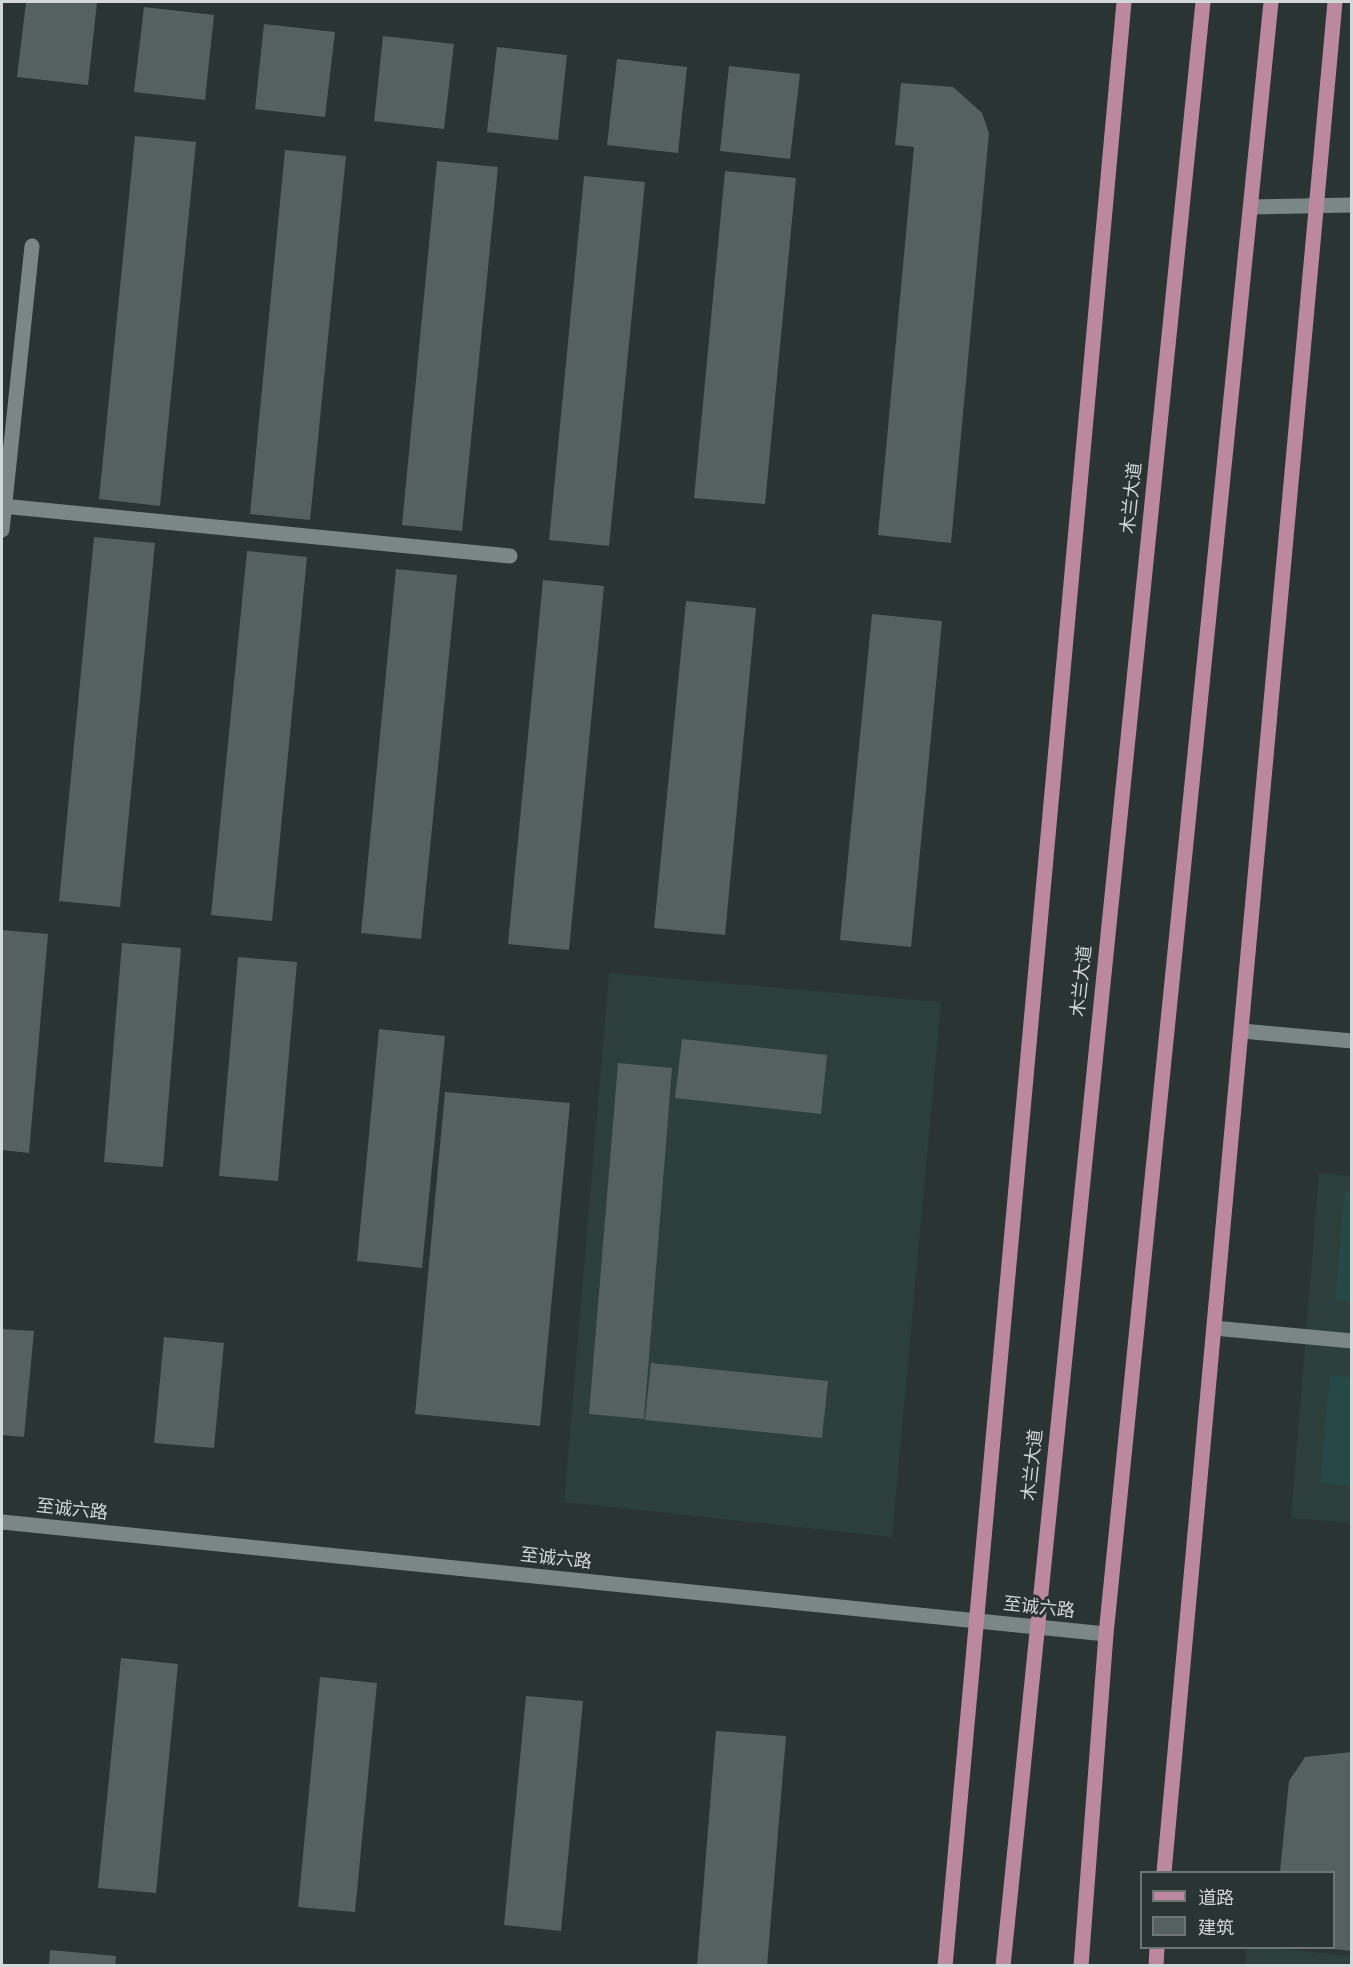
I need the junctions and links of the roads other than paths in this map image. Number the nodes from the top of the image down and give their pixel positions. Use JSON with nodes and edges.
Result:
{"nodes":[{"id":1,"x":1124,"y":2,"type":"edge"},
{"id":2,"x":1203,"y":2,"type":"edge"},
{"id":3,"x":1272,"y":2,"type":"edge"},
{"id":4,"x":1335,"y":2,"type":"edge"},
{"id":5,"x":1352,"y":205,"type":"edge"},
{"id":6,"x":1317,"y":206,"type":"junction"},
{"id":7,"x":1251,"y":207,"type":"junction"},
{"id":8,"x":32,"y":246,"type":"dead end"},
{"id":9,"x":3,"y":506,"type":"edge"},
{"id":10,"x":2,"y":530,"type":"edge"},
{"id":11,"x":510,"y":556,"type":"dead end"},
{"id":12,"x":1242,"y":1031,"type":"junction"},
{"id":13,"x":1352,"y":1041,"type":"edge"},
{"id":14,"x":1214,"y":1328,"type":"junction"},
{"id":15,"x":1352,"y":1341,"type":"edge"},
{"id":16,"x":2,"y":1522,"type":"edge"},
{"id":17,"x":976,"y":1621,"type":"junction"},
{"id":18,"x":1036,"y":1627,"type":"junction"},
{"id":19,"x":1106,"y":1634,"type":"junction"},
{"id":20,"x":1164,"y":1871,"type":"edge"},
{"id":21,"x":1157,"y":1949,"type":"edge"},
{"id":22,"x":945,"y":1965,"type":"edge"},
{"id":23,"x":1003,"y":1965,"type":"edge"},
{"id":24,"x":1081,"y":1965,"type":"edge"},
{"id":25,"x":1156,"y":1965,"type":"edge"}],
"edges":[{"from":1,"to":17,"type":"main road"},
{"from":2,"to":18,"type":"main road","name":"木兰大道"},
{"from":3,"to":7,"type":"main road"},
{"from":4,"to":6,"type":"main road"},
{"from":5,"to":6,"type":"street"},
{"from":6,"to":7,"type":"street"},
{"from":6,"to":12,"type":"main road"},
{"from":7,"to":19,"type":"main road"},
{"from":8,"to":9,"type":"street"},
{"from":9,"to":10,"type":"street"},
{"from":9,"to":11,"type":"street"},
{"from":12,"to":13,"type":"street"},
{"from":12,"to":14,"type":"main road"},
{"from":14,"to":15,"type":"street"},
{"from":14,"to":20,"type":"main road"},
{"from":16,"to":17,"type":"street","name":"至诚六路"},
{"from":17,"to":18,"type":"street","name":"至诚六路"},
{"from":17,"to":22,"type":"main road"},
{"from":18,"to":19,"type":"street","name":"至诚六路"},
{"from":18,"to":23,"type":"main road","name":"木兰大道"},
{"from":19,"to":24,"type":"main road"},
{"from":21,"to":25,"type":"main road"}]}
